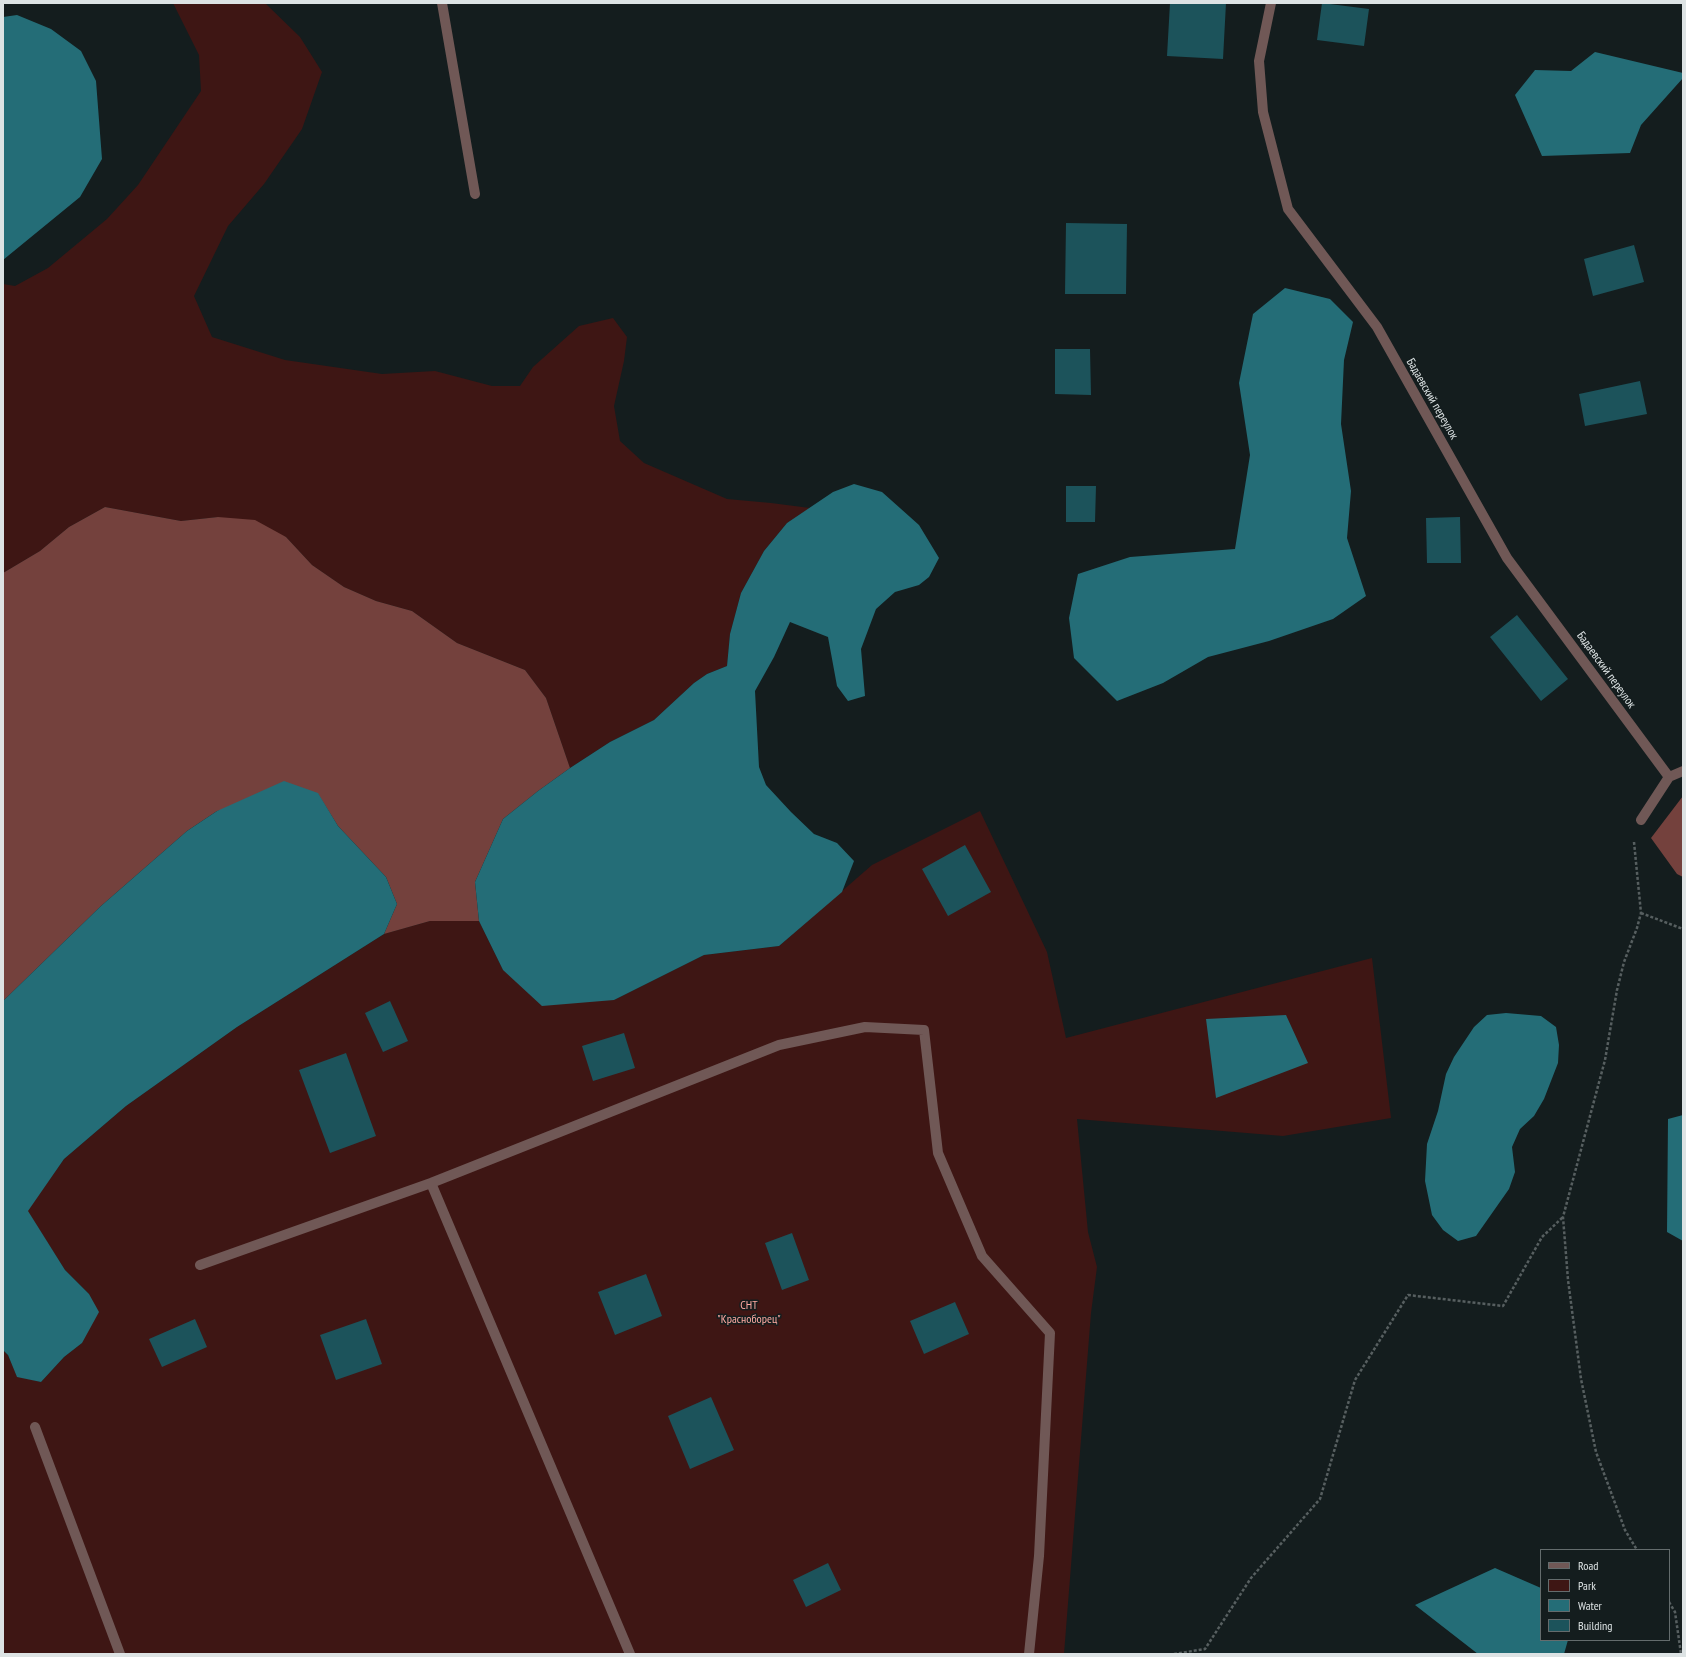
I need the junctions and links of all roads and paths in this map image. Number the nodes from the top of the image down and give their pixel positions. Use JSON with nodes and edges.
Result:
{"nodes":[{"id":1,"x":442,"y":3,"type":"edge"},
{"id":2,"x":1271,"y":3,"type":"edge"},
{"id":3,"x":475,"y":194,"type":"dead end"},
{"id":4,"x":1683,"y":771,"type":"edge"},
{"id":5,"x":1669,"y":777,"type":"junction"},
{"id":6,"x":1641,"y":820,"type":"joint"},
{"id":7,"x":1641,"y":913,"type":"junction"},
{"id":8,"x":1683,"y":928,"type":"edge"},
{"id":9,"x":431,"y":1183,"type":"junction"},
{"id":10,"x":1564,"y":1217,"type":"junction"},
{"id":11,"x":200,"y":1265,"type":"dead end"},
{"id":12,"x":35,"y":1427,"type":"dead end"},
{"id":13,"x":1636,"y":1549,"type":"edge"},
{"id":14,"x":1670,"y":1604,"type":"edge"},
{"id":15,"x":120,"y":1654,"type":"edge"},
{"id":16,"x":630,"y":1654,"type":"edge"},
{"id":17,"x":1029,"y":1654,"type":"edge"},
{"id":18,"x":1174,"y":1654,"type":"edge"},
{"id":19,"x":1681,"y":1654,"type":"edge"}],
"edges":[{"from":1,"to":3,"type":"street"},
{"from":2,"to":5,"type":"street","name":"Бадаевский переулок"},
{"from":4,"to":5,"type":"street"},
{"from":5,"to":6,"type":"street"},
{"from":6,"to":7,"type":"path"},
{"from":7,"to":8,"type":"path"},
{"from":7,"to":10,"type":"path"},
{"from":9,"to":11,"type":"street"},
{"from":9,"to":16,"type":"street"},
{"from":9,"to":17,"type":"street"},
{"from":10,"to":13,"type":"path"},
{"from":10,"to":18,"type":"path"},
{"from":12,"to":15,"type":"street"},
{"from":14,"to":19,"type":"path"}]}
